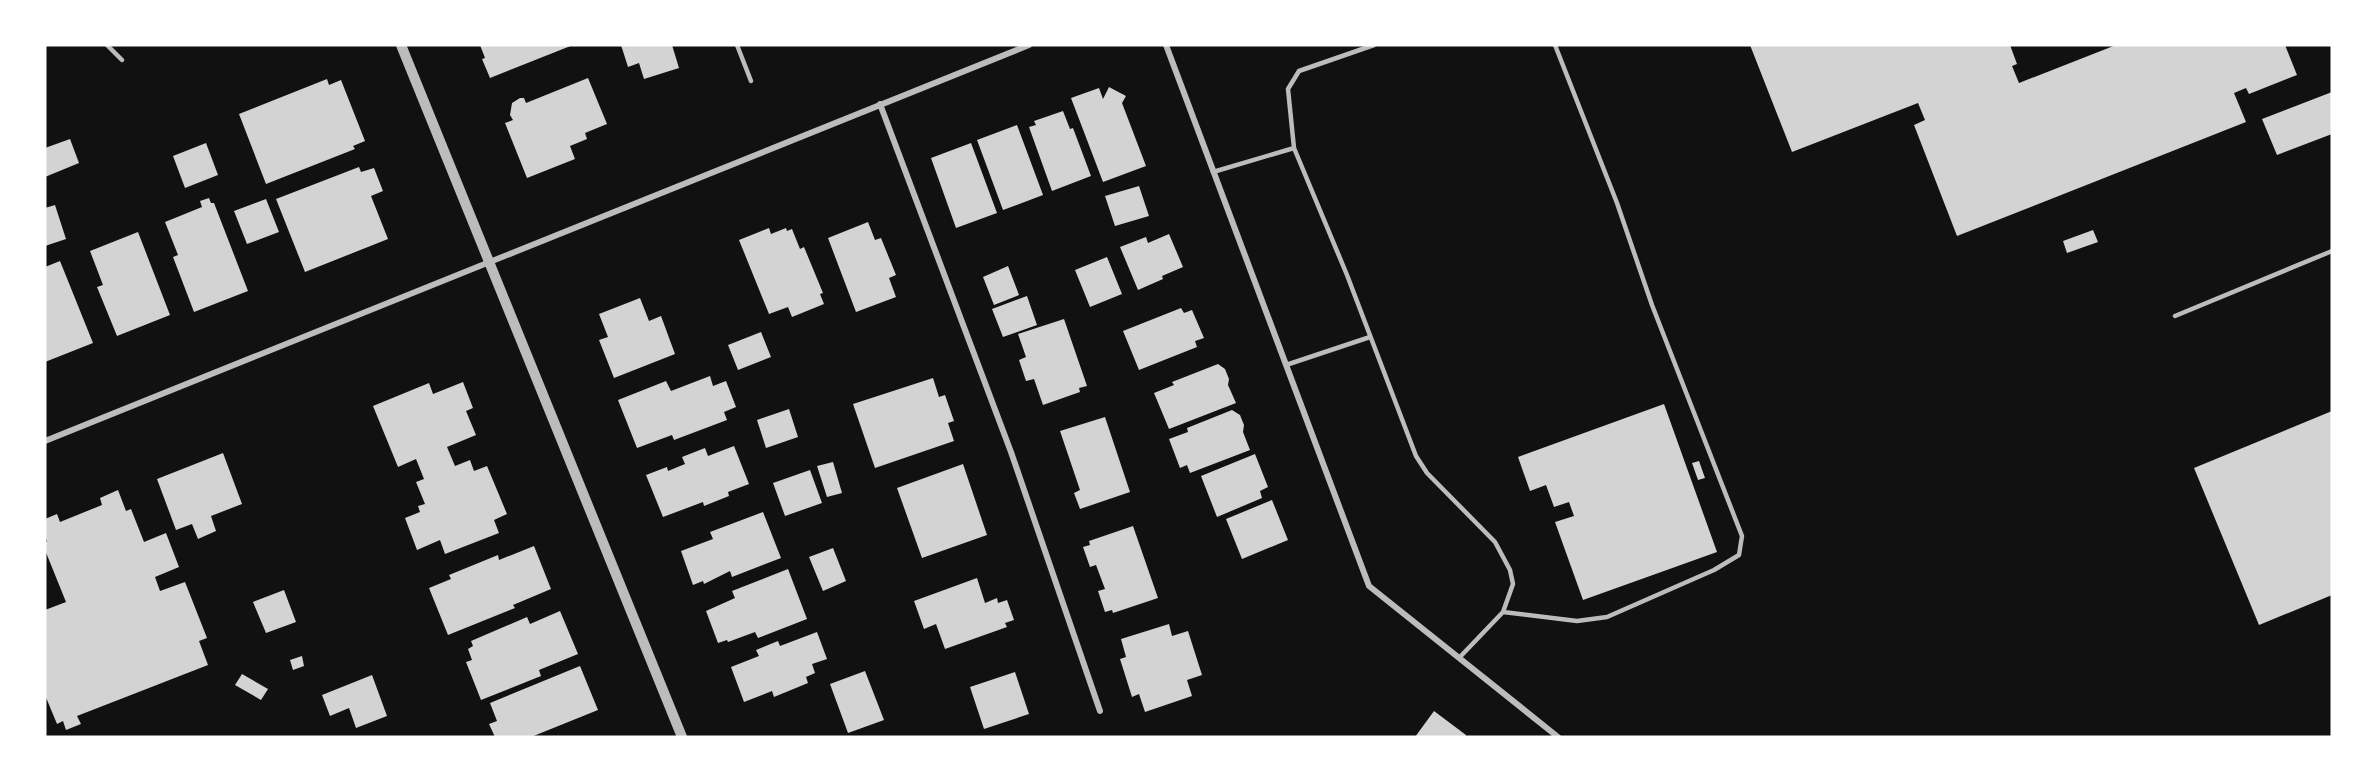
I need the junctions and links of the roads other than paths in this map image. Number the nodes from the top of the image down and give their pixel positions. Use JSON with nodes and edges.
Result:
{"nodes":[{"id":1,"x":107,"y":45,"type":"edge"},
{"id":2,"x":401,"y":45,"type":"edge"},
{"id":3,"x":737,"y":45,"type":"edge"},
{"id":4,"x":1029,"y":45,"type":"edge"},
{"id":5,"x":1166,"y":45,"type":"edge"},
{"id":6,"x":1374,"y":45,"type":"edge"},
{"id":7,"x":1556,"y":45,"type":"edge"},
{"id":8,"x":122,"y":60,"type":"dead end"},
{"id":9,"x":751,"y":81,"type":"dead end"},
{"id":10,"x":880,"y":104,"type":"junction"},
{"id":11,"x":1294,"y":148,"type":"junction"},
{"id":12,"x":1213,"y":172,"type":"junction"},
{"id":13,"x":2332,"y":251,"type":"edge"},
{"id":14,"x":488,"y":263,"type":"junction"},
{"id":15,"x":2175,"y":316,"type":"dead end"},
{"id":16,"x":1370,"y":337,"type":"junction"},
{"id":17,"x":1286,"y":366,"type":"junction"},
{"id":18,"x":45,"y":441,"type":"edge"},
{"id":19,"x":1503,"y":612,"type":"junction"},
{"id":20,"x":1459,"y":658,"type":"junction"},
{"id":21,"x":1100,"y":711,"type":"dead end"},
{"id":22,"x":682,"y":737,"type":"edge"},
{"id":23,"x":1558,"y":737,"type":"edge"}],
"edges":[{"from":1,"to":8,"type":"lane"},
{"from":2,"to":14,"type":"street"},
{"from":3,"to":9,"type":"lane"},
{"from":4,"to":10,"type":"street"},
{"from":5,"to":12,"type":"street"},
{"from":6,"to":11,"type":"lane"},
{"from":7,"to":19,"type":"lane"},
{"from":10,"to":14,"type":"street"},
{"from":10,"to":21,"type":"street"},
{"from":11,"to":12,"type":"lane"},
{"from":11,"to":16,"type":"lane"},
{"from":12,"to":17,"type":"street"},
{"from":13,"to":15,"type":"lane"},
{"from":14,"to":18,"type":"street"},
{"from":14,"to":22,"type":"street"},
{"from":16,"to":17,"type":"lane"},
{"from":16,"to":19,"type":"lane"},
{"from":17,"to":20,"type":"street"},
{"from":19,"to":20,"type":"lane"},
{"from":20,"to":23,"type":"street"}]}
